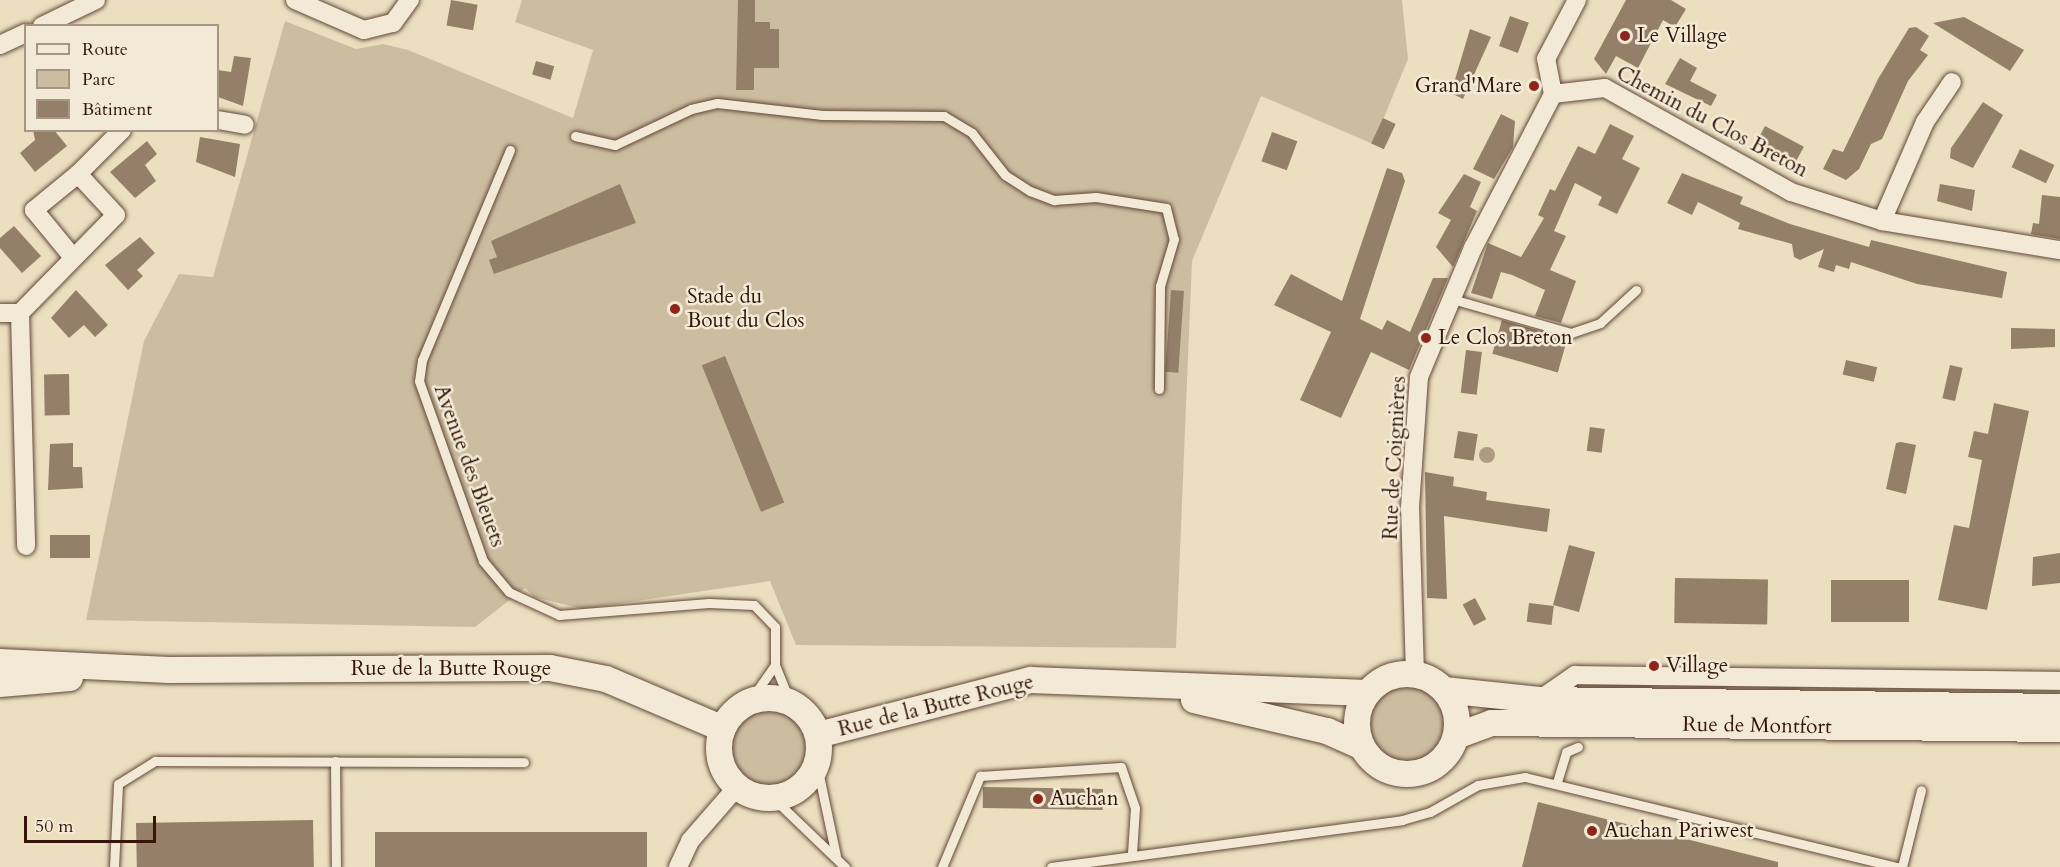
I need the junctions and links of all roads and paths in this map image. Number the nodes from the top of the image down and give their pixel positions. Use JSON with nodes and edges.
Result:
{"nodes":[{"id":1,"x":96,"y":0,"type":"edge"},
{"id":2,"x":295,"y":0,"type":"edge"},
{"id":3,"x":410,"y":0,"type":"edge"},
{"id":4,"x":1577,"y":0,"type":"edge"},
{"id":5,"x":46,"y":24,"type":"edge"},
{"id":6,"x":24,"y":34,"type":"edge"},
{"id":7,"x":0,"y":45,"type":"edge"},
{"id":8,"x":1952,"y":81,"type":"dead end"},
{"id":9,"x":1553,"y":94,"type":"junction"},
{"id":10,"x":219,"y":120,"type":"edge"},
{"id":11,"x":245,"y":125,"type":"dead end"},
{"id":12,"x":120,"y":132,"type":"edge"},
{"id":13,"x":575,"y":136,"type":"dead end"},
{"id":14,"x":510,"y":150,"type":"dead end"},
{"id":15,"x":78,"y":174,"type":"junction"},
{"id":16,"x":1882,"y":220,"type":"junction"},
{"id":17,"x":2060,"y":250,"type":"edge"},
{"id":18,"x":71,"y":255,"type":"junction"},
{"id":19,"x":1636,"y":290,"type":"dead end"},
{"id":20,"x":1452,"y":299,"type":"junction"},
{"id":21,"x":0,"y":313,"type":"edge"},
{"id":22,"x":20,"y":313,"type":"junction"},
{"id":23,"x":1158,"y":389,"type":"dead end"},
{"id":24,"x":26,"y":546,"type":"dead end"},
{"id":25,"x":0,"y":662,"type":"edge"},
{"id":26,"x":775,"y":665,"type":"junction"},
{"id":27,"x":169,"y":670,"type":"junction"},
{"id":28,"x":1415,"y":674,"type":"junction"},
{"id":29,"x":2060,"y":681,"type":"edge"},
{"id":30,"x":0,"y":684,"type":"edge"},
{"id":31,"x":1127,"y":685,"type":"junction"},
{"id":32,"x":1444,"y":690,"type":"junction"},
{"id":33,"x":1367,"y":693,"type":"junction"},
{"id":34,"x":1539,"y":700,"type":"junction"},
{"id":35,"x":750,"y":702,"type":"junction"},
{"id":36,"x":790,"y":702,"type":"junction"},
{"id":37,"x":2060,"y":707,"type":"edge"},
{"id":38,"x":723,"y":729,"type":"junction"},
{"id":39,"x":2060,"y":729,"type":"edge"},
{"id":40,"x":818,"y":735,"type":"junction"},
{"id":41,"x":1456,"y":736,"type":"junction"},
{"id":42,"x":1361,"y":746,"type":"junction"},
{"id":43,"x":1578,"y":747,"type":"dead end"},
{"id":44,"x":335,"y":761,"type":"junction"},
{"id":45,"x":524,"y":762,"type":"dead end"},
{"id":46,"x":817,"y":766,"type":"junction"},
{"id":47,"x":1557,"y":782,"type":"junction"},
{"id":48,"x":737,"y":787,"type":"junction"},
{"id":49,"x":1921,"y":790,"type":"dead end"},
{"id":50,"x":773,"y":798,"type":"junction"},
{"id":51,"x":1132,"y":853,"type":"junction"},
{"id":52,"x":836,"y":856,"type":"junction"},
{"id":53,"x":114,"y":867,"type":"edge"},
{"id":54,"x":336,"y":867,"type":"edge"},
{"id":55,"x":678,"y":867,"type":"edge"},
{"id":56,"x":845,"y":867,"type":"edge"},
{"id":57,"x":942,"y":867,"type":"edge"},
{"id":58,"x":1051,"y":867,"type":"edge"},
{"id":59,"x":1900,"y":867,"type":"edge"}],
"edges":[{"from":1,"to":5,"type":"street"},
{"from":2,"to":3,"type":"street"},
{"from":4,"to":9,"type":"street"},
{"from":6,"to":7,"type":"street"},
{"from":8,"to":16,"type":"street"},
{"from":9,"to":16,"type":"street","name":"Chemin du Clos Breton"},
{"from":9,"to":20,"type":"street","name":"Rue de Coignières"},
{"from":10,"to":11,"type":"street"},
{"from":12,"to":15,"type":"street"},
{"from":13,"to":23,"type":"lane"},
{"from":14,"to":26,"type":"lane","name":"Avenue des Bleuets"},
{"from":15,"to":18,"type":"street"},
{"from":15,"to":18,"type":"street"},
{"from":16,"to":17,"type":"street","name":"Chemin du Clos Breton"},
{"from":18,"to":22,"type":"street"},
{"from":19,"to":20,"type":"lane"},
{"from":20,"to":28,"type":"street","name":"Rue de Coignières"},
{"from":21,"to":22,"type":"street"},
{"from":22,"to":24,"type":"street"},
{"from":25,"to":27,"type":"street","name":"Rue de la Butte Rouge"},
{"from":26,"to":35,"type":"lane"},
{"from":26,"to":36,"type":"lane","name":"Avenue des Bleuets"},
{"from":27,"to":30,"type":"street","name":"Rue de la Butte Rouge"},
{"from":27,"to":38,"type":"street","name":"Rue de la Butte Rouge"},
{"from":28,"to":32,"type":"street"},
{"from":28,"to":33,"type":"street"},
{"from":29,"to":34,"type":"street"},
{"from":31,"to":33,"type":"street","name":"Rue de la Butte Rouge"},
{"from":31,"to":40,"type":"street","name":"Rue de la Butte Rouge"},
{"from":31,"to":42,"type":"street","name":"Rue de la Butte Rouge"},
{"from":32,"to":34,"type":"street","name":"Rue de Montfort"},
{"from":32,"to":41,"type":"street"},
{"from":33,"to":42,"type":"street"},
{"from":34,"to":37,"type":"street","name":"Rue de Montfort"},
{"from":35,"to":36,"type":"street"},
{"from":35,"to":38,"type":"street"},
{"from":36,"to":40,"type":"street"},
{"from":38,"to":48,"type":"street"},
{"from":39,"to":41,"type":"street","name":"Rue de Montfort"},
{"from":40,"to":46,"type":"street"},
{"from":41,"to":42,"type":"street"},
{"from":43,"to":47,"type":"lane"},
{"from":44,"to":45,"type":"lane"},
{"from":44,"to":53,"type":"lane"},
{"from":44,"to":54,"type":"lane"},
{"from":46,"to":50,"type":"street"},
{"from":46,"to":52,"type":"lane"},
{"from":47,"to":51,"type":"lane"},
{"from":47,"to":59,"type":"lane"},
{"from":48,"to":50,"type":"street"},
{"from":48,"to":55,"type":"street"},
{"from":49,"to":59,"type":"lane"},
{"from":50,"to":52,"type":"lane"},
{"from":51,"to":57,"type":"lane"},
{"from":51,"to":58,"type":"lane"},
{"from":52,"to":56,"type":"lane"}]}
